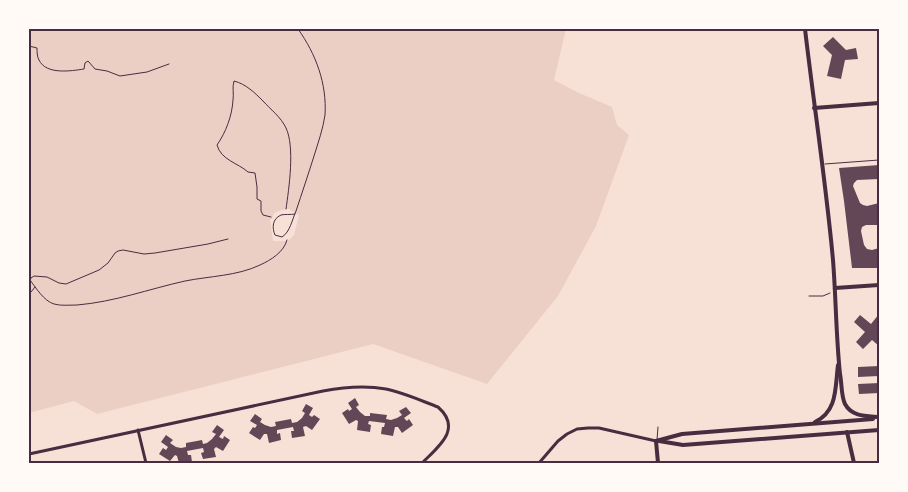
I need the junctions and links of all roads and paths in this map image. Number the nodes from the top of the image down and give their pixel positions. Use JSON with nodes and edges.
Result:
{"nodes":[{"id":1,"x":298,"y":29,"type":"edge"},
{"id":2,"x":805,"y":29,"type":"edge"},
{"id":3,"x":29,"y":46,"type":"edge"},
{"id":4,"x":169,"y":64,"type":"dead end"},
{"id":5,"x":879,"y":103,"type":"edge"},
{"id":6,"x":814,"y":108,"type":"junction"},
{"id":7,"x":879,"y":160,"type":"edge"},
{"id":8,"x":822,"y":164,"type":"junction"},
{"id":9,"x":295,"y":214,"type":"junction"},
{"id":10,"x":286,"y":215,"type":"junction"},
{"id":11,"x":276,"y":219,"type":"junction"},
{"id":12,"x":286,"y":234,"type":"junction"},
{"id":13,"x":228,"y":239,"type":"dead end"},
{"id":14,"x":879,"y":285,"type":"edge"},
{"id":15,"x":35,"y":287,"type":"junction"},
{"id":16,"x":835,"y":290,"type":"junction"},
{"id":17,"x":29,"y":292,"type":"edge"},
{"id":18,"x":809,"y":296,"type":"dead end"},
{"id":19,"x":838,"y":358,"type":"junction"},
{"id":20,"x":879,"y":418,"type":"edge"},
{"id":21,"x":809,"y":424,"type":"junction"},
{"id":22,"x":658,"y":427,"type":"dead end"},
{"id":23,"x":138,"y":430,"type":"junction"},
{"id":24,"x":879,"y":430,"type":"edge"},
{"id":25,"x":847,"y":432,"type":"junction"},
{"id":26,"x":656,"y":441,"type":"junction"},
{"id":27,"x":29,"y":454,"type":"edge"},
{"id":28,"x":146,"y":463,"type":"edge"},
{"id":29,"x":422,"y":463,"type":"edge"},
{"id":30,"x":539,"y":463,"type":"edge"},
{"id":31,"x":658,"y":463,"type":"edge"},
{"id":32,"x":854,"y":463,"type":"edge"}],
"edges":[{"from":1,"to":9,"type":"lane"},
{"from":2,"to":6,"type":"street"},
{"from":3,"to":4,"type":"path"},
{"from":5,"to":6,"type":"street"},
{"from":6,"to":8,"type":"street"},
{"from":7,"to":8,"type":"lane"},
{"from":8,"to":16,"type":"street"},
{"from":9,"to":10,"type":"lane"},
{"from":9,"to":12,"type":"lane"},
{"from":10,"to":11,"type":"lane"},
{"from":10,"to":11,"type":"path"},
{"from":11,"to":12,"type":"lane"},
{"from":12,"to":15,"type":"path"},
{"from":13,"to":15,"type":"path"},
{"from":14,"to":16,"type":"street"},
{"from":15,"to":17,"type":"path"},
{"from":16,"to":18,"type":"path"},
{"from":16,"to":19,"type":"street"},
{"from":19,"to":20,"type":"street"},
{"from":19,"to":21,"type":"street"},
{"from":20,"to":21,"type":"street"},
{"from":21,"to":26,"type":"street"},
{"from":22,"to":26,"type":"lane"},
{"from":23,"to":27,"type":"street"},
{"from":23,"to":28,"type":"street"},
{"from":23,"to":29,"type":"street"},
{"from":24,"to":25,"type":"street"},
{"from":25,"to":26,"type":"street"},
{"from":25,"to":32,"type":"street"},
{"from":26,"to":30,"type":"street"},
{"from":26,"to":31,"type":"street"}]}
